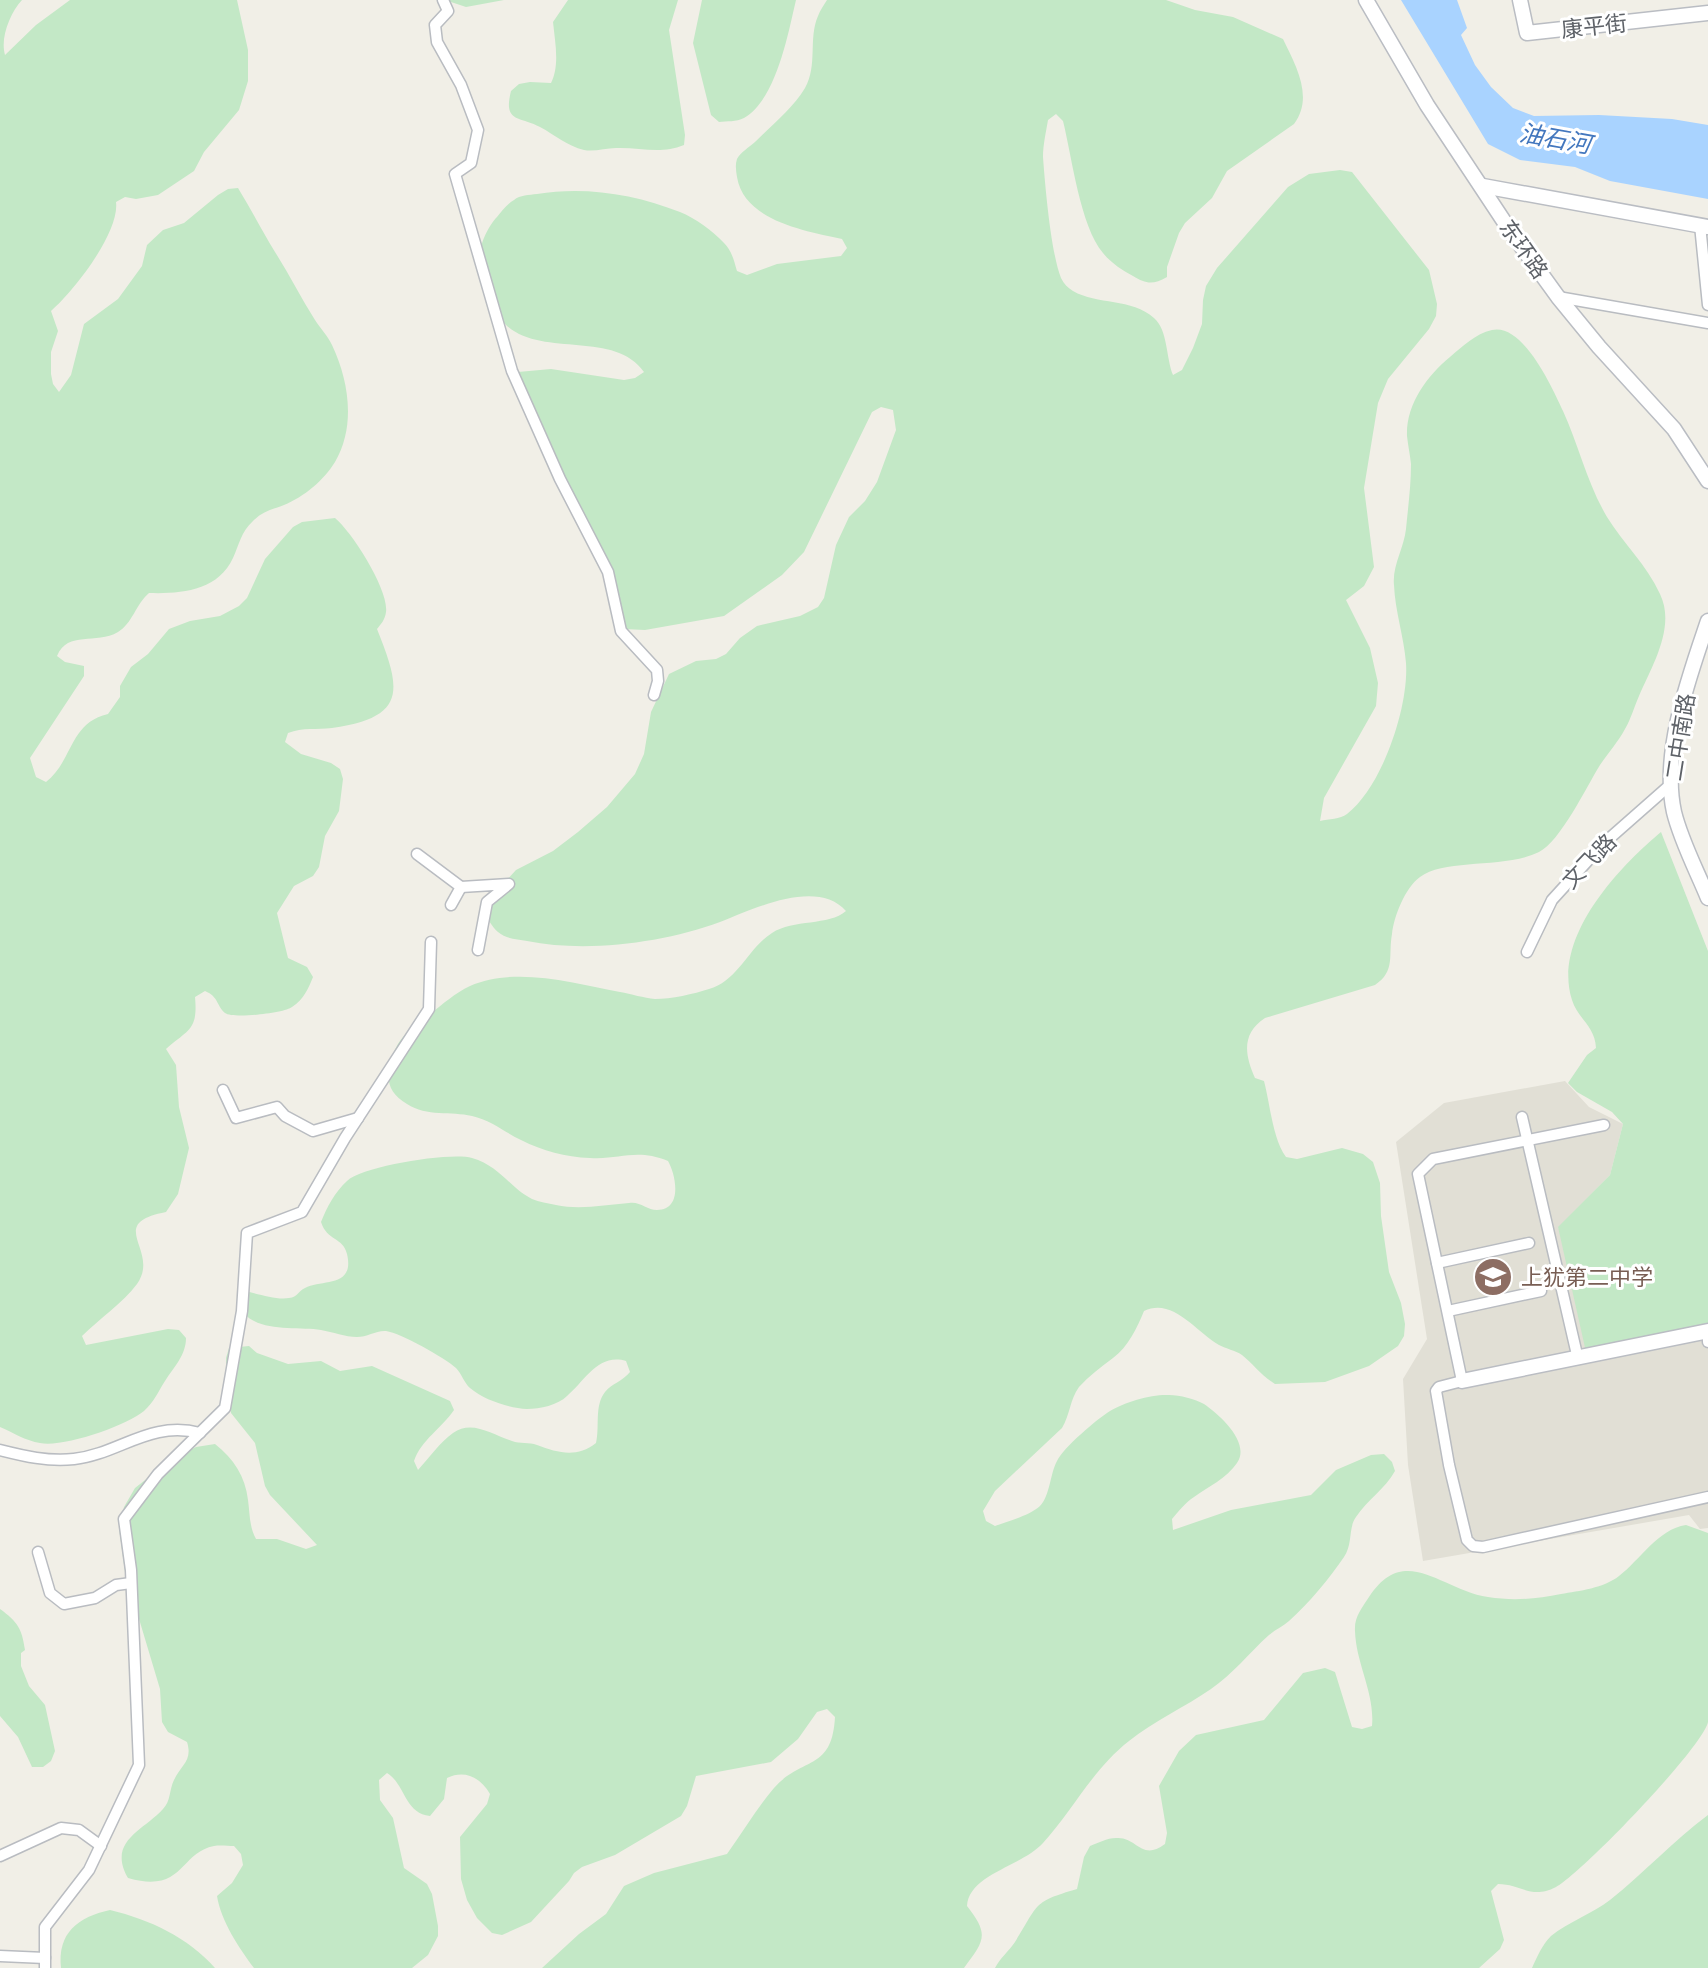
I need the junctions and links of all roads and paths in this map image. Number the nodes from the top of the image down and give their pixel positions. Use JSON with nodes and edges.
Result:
{"nodes":[{"id":1,"x":443,"y":0,"type":"edge"},
{"id":2,"x":1366,"y":0,"type":"edge"},
{"id":3,"x":1520,"y":0,"type":"edge"},
{"id":4,"x":1708,"y":13,"type":"edge"},
{"id":5,"x":1483,"y":186,"type":"junction"},
{"id":6,"x":1704,"y":226,"type":"edge"},
{"id":7,"x":1558,"y":297,"type":"junction"},
{"id":8,"x":1708,"y":305,"type":"edge"},
{"id":9,"x":1708,"y":323,"type":"edge"},
{"id":10,"x":1708,"y":481,"type":"edge"},
{"id":11,"x":1708,"y":621,"type":"edge"},
{"id":12,"x":654,"y":695,"type":"dead end"},
{"id":13,"x":1670,"y":785,"type":"junction"},
{"id":14,"x":417,"y":854,"type":"dead end"},
{"id":15,"x":461,"y":887,"type":"junction"},
{"id":16,"x":1708,"y":898,"type":"edge"},
{"id":17,"x":451,"y":905,"type":"dead end"},
{"id":18,"x":431,"y":942,"type":"dead end"},
{"id":19,"x":478,"y":950,"type":"dead end"},
{"id":20,"x":1527,"y":952,"type":"dead end"},
{"id":21,"x":223,"y":1090,"type":"dead end"},
{"id":22,"x":1522,"y":1117,"type":"dead end"},
{"id":23,"x":358,"y":1118,"type":"junction"},
{"id":24,"x":1604,"y":1125,"type":"dead end"},
{"id":25,"x":1528,"y":1140,"type":"junction"},
{"id":26,"x":1529,"y":1243,"type":"dead end"},
{"id":27,"x":1437,"y":1263,"type":"junction"},
{"id":28,"x":1541,"y":1291,"type":"dead end"},
{"id":29,"x":1448,"y":1311,"type":"junction"},
{"id":30,"x":1708,"y":1331,"type":"edge"},
{"id":31,"x":1578,"y":1359,"type":"junction"},
{"id":32,"x":1462,"y":1381,"type":"junction"},
{"id":33,"x":200,"y":1433,"type":"junction"},
{"id":34,"x":0,"y":1450,"type":"edge"},
{"id":35,"x":1708,"y":1497,"type":"edge"},
{"id":36,"x":38,"y":1552,"type":"dead end"},
{"id":37,"x":131,"y":1583,"type":"junction"},
{"id":38,"x":101,"y":1846,"type":"junction"},
{"id":39,"x":0,"y":1856,"type":"edge"},
{"id":40,"x":0,"y":1956,"type":"edge"},
{"id":41,"x":45,"y":1963,"type":"edge"}],
"edges":[{"from":1,"to":12,"type":"street"},
{"from":2,"to":5,"type":"street","name":"东环路"},
{"from":3,"to":4,"type":"street","name":"康平街"},
{"from":5,"to":6,"type":"street"},
{"from":5,"to":7,"type":"street","name":"东环路"},
{"from":6,"to":8,"type":"street"},
{"from":7,"to":9,"type":"street"},
{"from":7,"to":10,"type":"street","name":"东环路"},
{"from":11,"to":13,"type":"street","name":"二中南路"},
{"from":13,"to":16,"type":"street","name":"二中南路"},
{"from":13,"to":20,"type":"street","name":"文飞路"},
{"from":14,"to":15,"type":"street"},
{"from":15,"to":17,"type":"street"},
{"from":15,"to":19,"type":"street"},
{"from":18,"to":23,"type":"street"},
{"from":21,"to":23,"type":"street"},
{"from":22,"to":25,"type":"street"},
{"from":23,"to":33,"type":"street"},
{"from":24,"to":25,"type":"street"},
{"from":25,"to":27,"type":"street"},
{"from":25,"to":31,"type":"street"},
{"from":26,"to":27,"type":"street"},
{"from":27,"to":29,"type":"street"},
{"from":28,"to":29,"type":"street"},
{"from":29,"to":32,"type":"street"},
{"from":30,"to":31,"type":"street"},
{"from":31,"to":32,"type":"street"},
{"from":32,"to":35,"type":"street"},
{"from":33,"to":34,"type":"street"},
{"from":33,"to":37,"type":"street"},
{"from":36,"to":37,"type":"street"},
{"from":37,"to":38,"type":"street"},
{"from":38,"to":39,"type":"street"},
{"from":38,"to":41,"type":"street"},
{"from":40,"to":41,"type":"street"}]}
